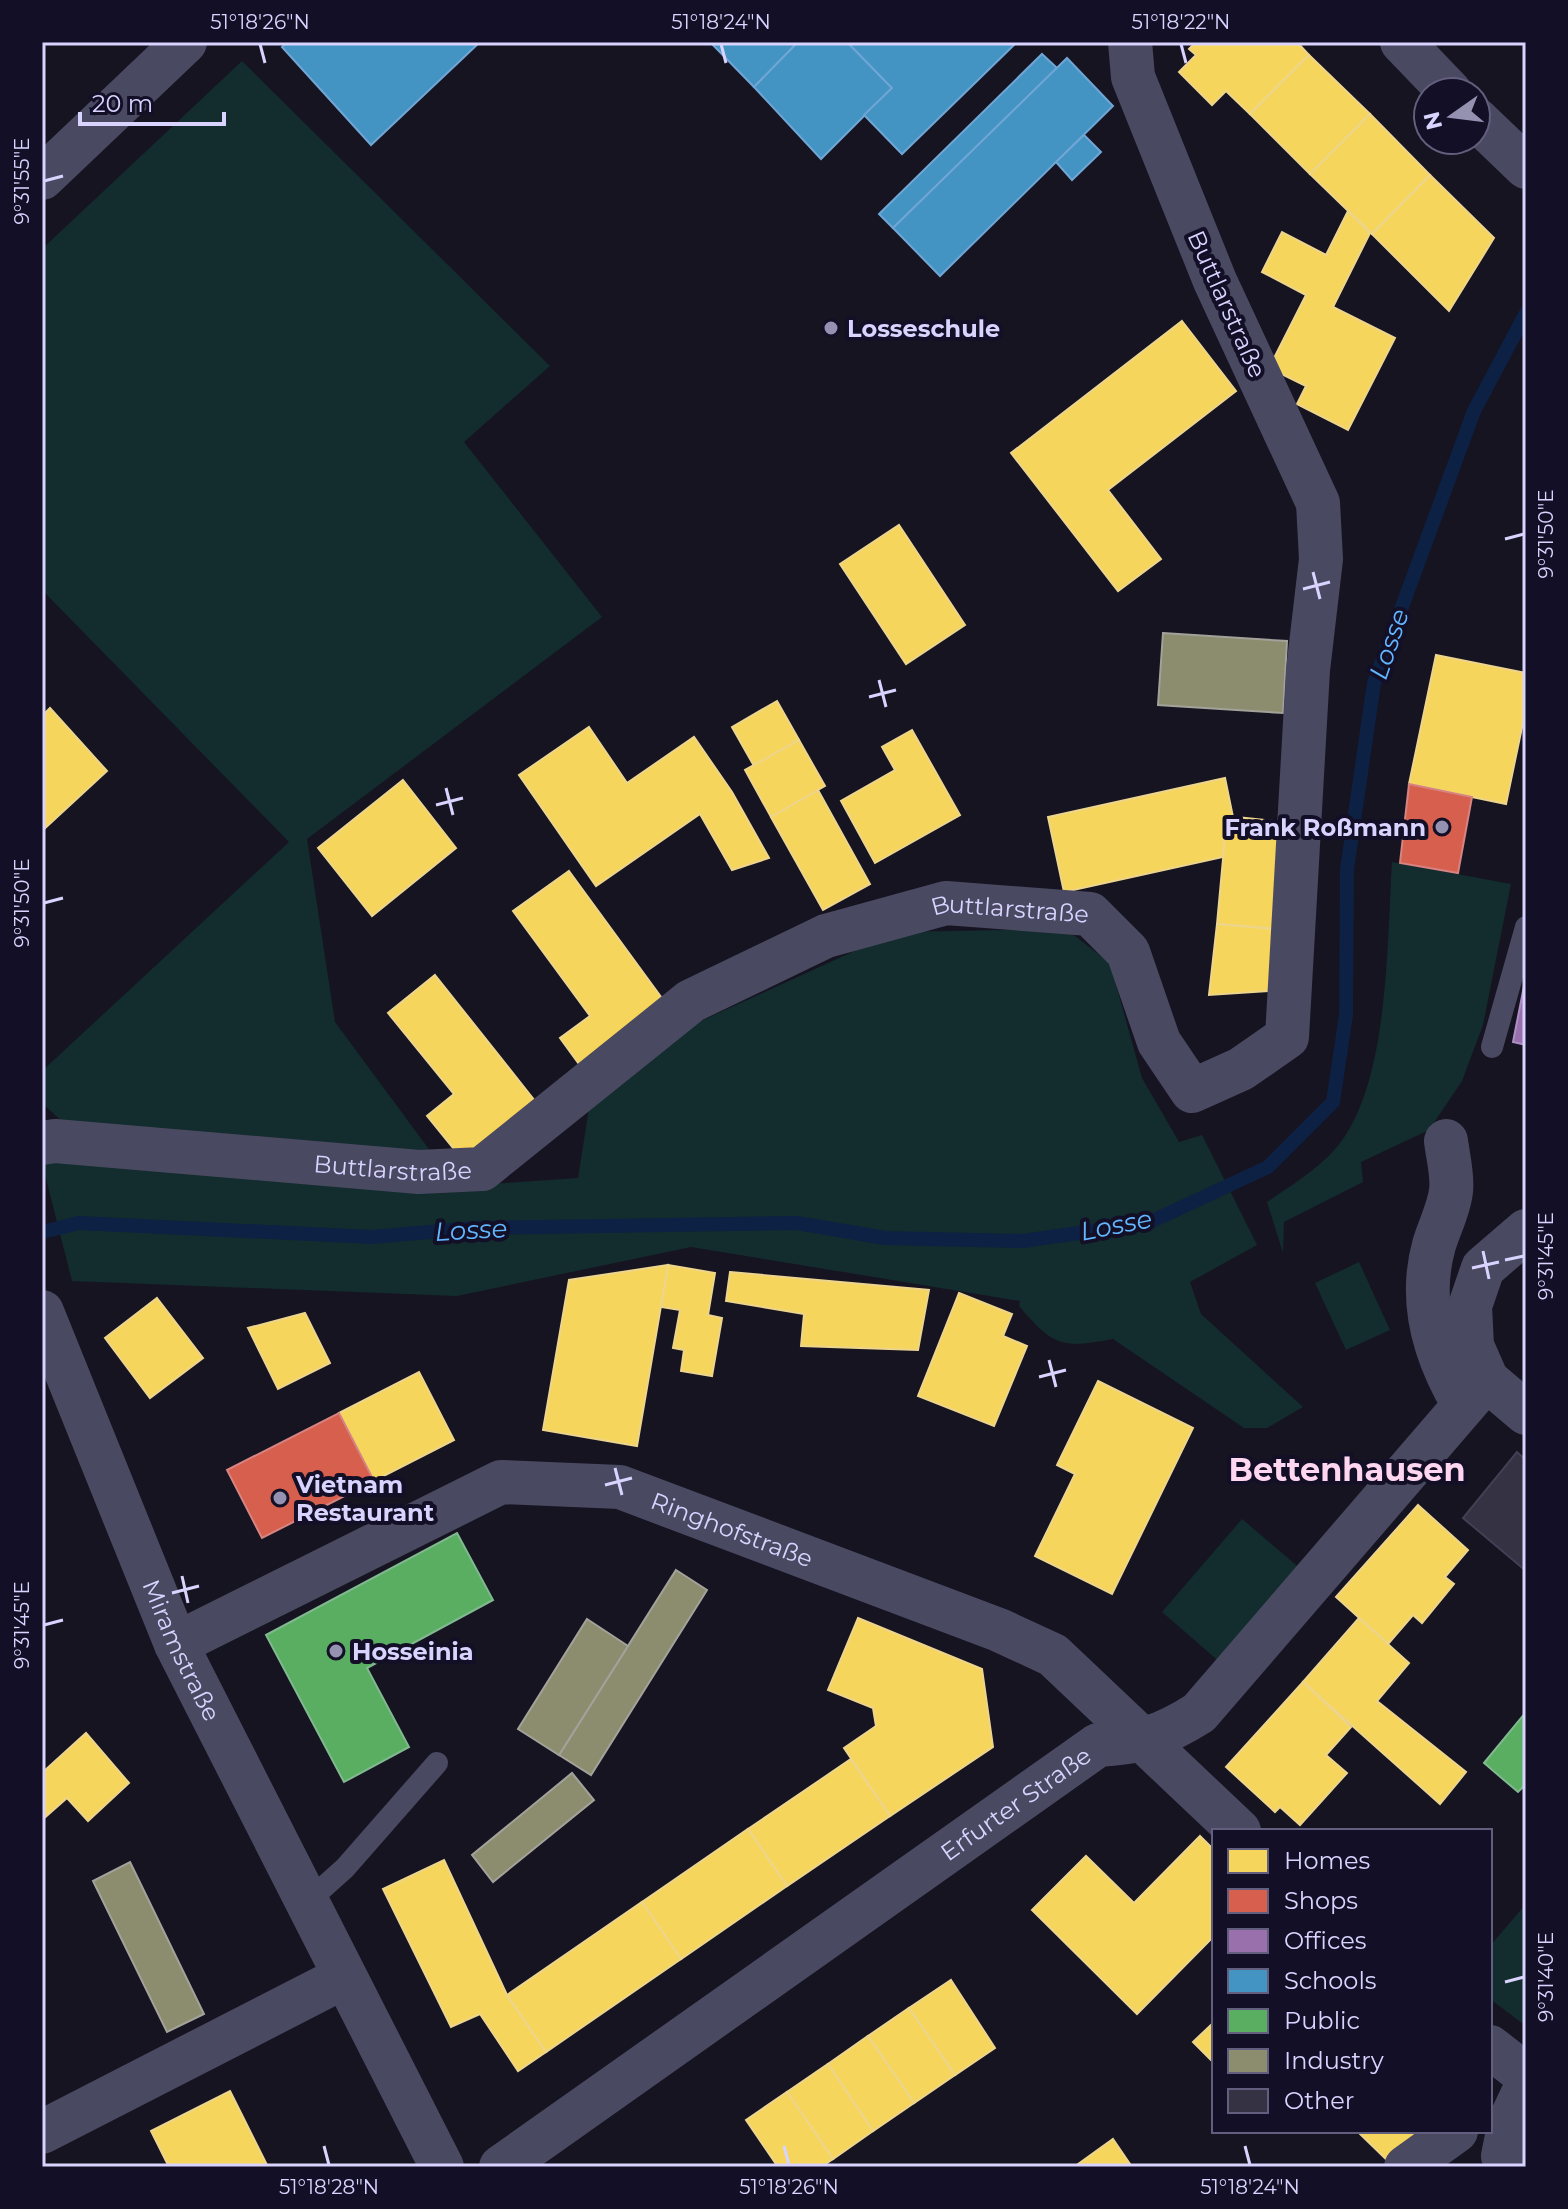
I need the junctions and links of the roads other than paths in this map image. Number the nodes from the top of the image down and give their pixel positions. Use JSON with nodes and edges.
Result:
{"nodes":[{"id":1,"x":185,"y":42,"type":"edge"},
{"id":2,"x":1130,"y":42,"type":"edge"},
{"id":3,"x":1402,"y":42,"type":"edge"},
{"id":4,"x":1435,"y":76,"type":"edge"},
{"id":5,"x":1492,"y":135,"type":"edge"},
{"id":6,"x":1523,"y":165,"type":"edge"},
{"id":7,"x":42,"y":178,"type":"edge"},
{"id":8,"x":1526,"y":927,"type":"edge"},
{"id":9,"x":1492,"y":1047,"type":"dead end"},
{"id":10,"x":1446,"y":1141,"type":"dead end"},
{"id":11,"x":42,"y":1143,"type":"edge"},
{"id":12,"x":1526,"y":1231,"type":"edge"},
{"id":13,"x":42,"y":1315,"type":"edge"},
{"id":14,"x":1475,"y":1393,"type":"junction"},
{"id":15,"x":1526,"y":1413,"type":"edge"},
{"id":16,"x":176,"y":1644,"type":"junction"},
{"id":17,"x":1155,"y":1738,"type":"junction"},
{"id":18,"x":437,"y":1763,"type":"dead end"},
{"id":19,"x":1237,"y":1829,"type":"edge"},
{"id":20,"x":306,"y":1903,"type":"junction"},
{"id":21,"x":344,"y":1977,"type":"junction"},
{"id":22,"x":1492,"y":2049,"type":"edge"},
{"id":23,"x":1526,"y":2075,"type":"edge"},
{"id":24,"x":1526,"y":2081,"type":"edge"},
{"id":25,"x":1526,"y":2087,"type":"edge"},
{"id":26,"x":1492,"y":2106,"type":"edge"},
{"id":27,"x":42,"y":2132,"type":"edge"},
{"id":28,"x":1453,"y":2133,"type":"edge"},
{"id":29,"x":442,"y":2167,"type":"edge"},
{"id":30,"x":501,"y":2167,"type":"edge"},
{"id":31,"x":1406,"y":2167,"type":"edge"},
{"id":32,"x":1510,"y":2167,"type":"edge"}],
"edges":[{"from":1,"to":7,"type":"street"},
{"from":2,"to":11,"type":"street","name":"Buttlarstraße"},
{"from":3,"to":4,"type":"street"},
{"from":5,"to":6,"type":"street"},
{"from":8,"to":9,"type":"lane"},
{"from":10,"to":14,"type":"street"},
{"from":12,"to":14,"type":"street"},
{"from":13,"to":16,"type":"street","name":"Miramstraße"},
{"from":14,"to":15,"type":"street"},
{"from":14,"to":17,"type":"street","name":"Erfurter Straße"},
{"from":16,"to":17,"type":"street","name":"Ringhofstraße"},
{"from":16,"to":20,"type":"street","name":"Miramstraße"},
{"from":17,"to":19,"type":"street","name":"Ringhofstraße"},
{"from":17,"to":30,"type":"street","name":"Erfurter Straße"},
{"from":18,"to":20,"type":"lane"},
{"from":20,"to":21,"type":"street","name":"Miramstraße"},
{"from":21,"to":27,"type":"street"},
{"from":21,"to":29,"type":"street","name":"Miramstraße"},
{"from":22,"to":23,"type":"street"},
{"from":24,"to":26,"type":"street"},
{"from":25,"to":32,"type":"street"},
{"from":28,"to":31,"type":"street"}]}
